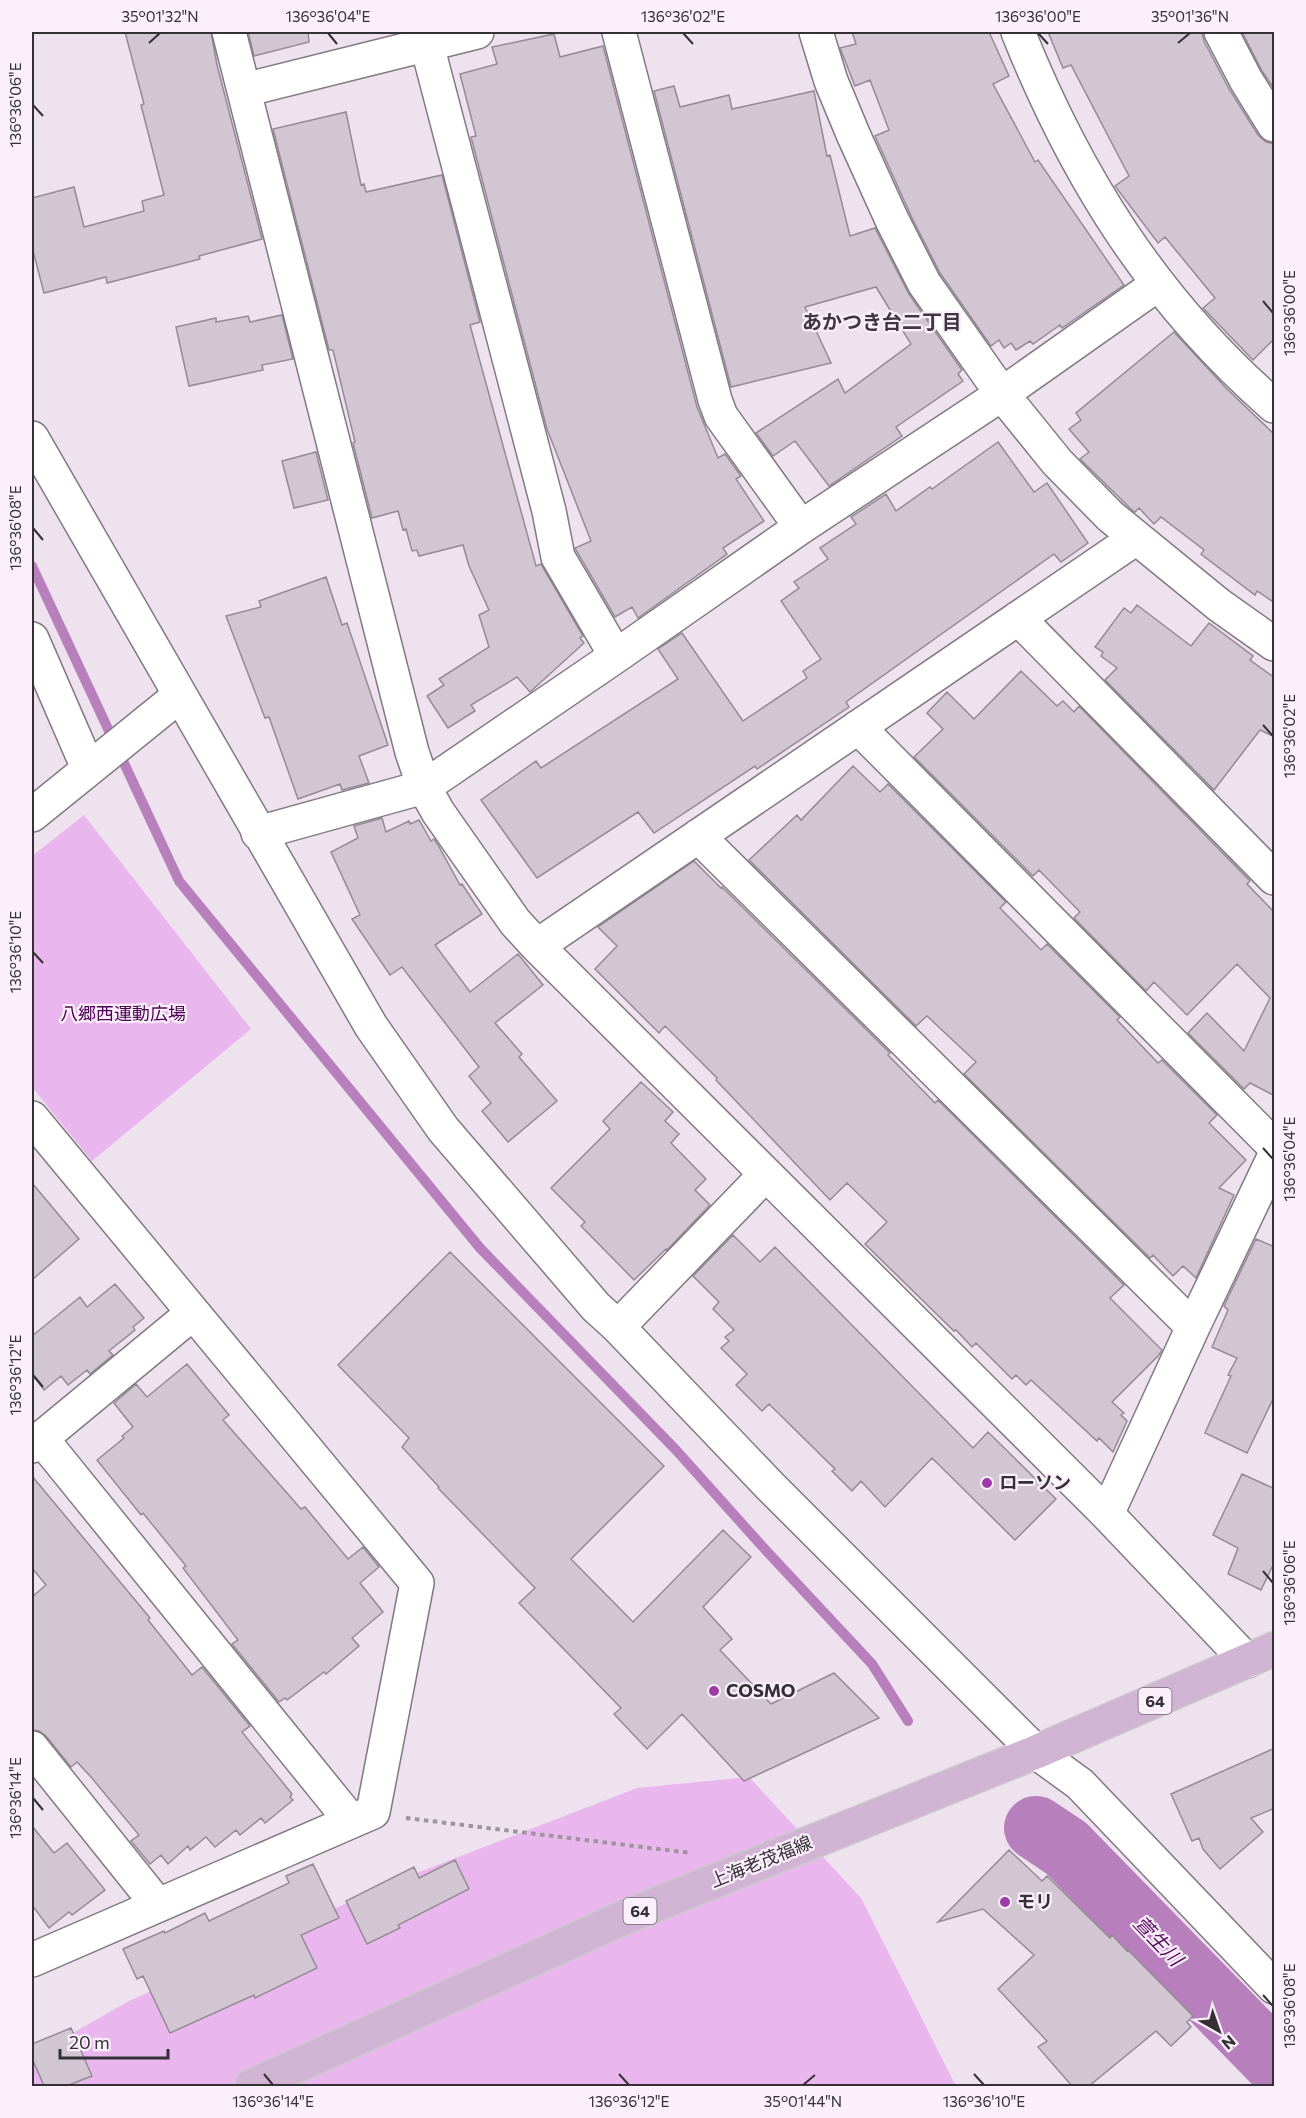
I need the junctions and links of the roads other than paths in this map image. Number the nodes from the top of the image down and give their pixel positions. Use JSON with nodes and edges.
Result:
{"nodes":[{"id":1,"x":229,"y":32,"type":"edge"},
{"id":2,"x":477,"y":32,"type":"edge"},
{"id":3,"x":619,"y":32,"type":"edge"},
{"id":4,"x":816,"y":32,"type":"edge"},
{"id":5,"x":1018,"y":32,"type":"edge"},
{"id":6,"x":1221,"y":32,"type":"edge"},
{"id":7,"x":427,"y":45,"type":"junction"},
{"id":8,"x":244,"y":90,"type":"junction"},
{"id":9,"x":1275,"y":125,"type":"edge"},
{"id":10,"x":1158,"y":284,"type":"junction"},
{"id":11,"x":1002,"y":394,"type":"junction"},
{"id":12,"x":1275,"y":406,"type":"edge"},
{"id":13,"x":32,"y":438,"type":"edge"},
{"id":14,"x":801,"y":527,"type":"junction"},
{"id":15,"x":1136,"y":538,"type":"junction"},
{"id":16,"x":1018,"y":618,"type":"junction"},
{"id":17,"x":32,"y":639,"type":"edge"},
{"id":18,"x":1275,"y":644,"type":"edge"},
{"id":19,"x":616,"y":656,"type":"junction"},
{"id":20,"x":179,"y":696,"type":"junction"},
{"id":21,"x":858,"y":727,"type":"junction"},
{"id":22,"x":96,"y":762,"type":"junction"},
{"id":23,"x":424,"y":786,"type":"junction"},
{"id":24,"x":32,"y":815,"type":"edge"},
{"id":25,"x":258,"y":833,"type":"junction"},
{"id":26,"x":698,"y":836,"type":"junction"},
{"id":27,"x":1275,"y":878,"type":"edge"},
{"id":28,"x":537,"y":946,"type":"junction"},
{"id":29,"x":33,"y":1124,"type":"edge"},
{"id":30,"x":1275,"y":1146,"type":"edge"},
{"id":31,"x":1275,"y":1157,"type":"edge"},
{"id":32,"x":766,"y":1174,"type":"junction"},
{"id":33,"x":193,"y":1313,"type":"junction"},
{"id":34,"x":618,"y":1327,"type":"junction"},
{"id":35,"x":1193,"y":1327,"type":"junction"},
{"id":36,"x":36,"y":1442,"type":"edge"},
{"id":37,"x":1107,"y":1514,"type":"junction"},
{"id":38,"x":1261,"y":1655,"type":"edge"},
{"id":39,"x":32,"y":1748,"type":"edge"},
{"id":40,"x":1036,"y":1752,"type":"junction"},
{"id":41,"x":362,"y":1817,"type":"junction"},
{"id":42,"x":157,"y":1904,"type":"junction"},
{"id":43,"x":32,"y":1960,"type":"edge"},
{"id":44,"x":1275,"y":1987,"type":"edge"},
{"id":45,"x":252,"y":2086,"type":"edge"}],
"edges":[{"from":1,"to":8,"type":"street"},
{"from":2,"to":7,"type":"street"},
{"from":3,"to":14,"type":"street"},
{"from":4,"to":11,"type":"street"},
{"from":5,"to":10,"type":"street"},
{"from":6,"to":9,"type":"street"},
{"from":7,"to":8,"type":"street"},
{"from":7,"to":19,"type":"street"},
{"from":8,"to":23,"type":"street"},
{"from":10,"to":11,"type":"street"},
{"from":10,"to":12,"type":"street"},
{"from":11,"to":14,"type":"street"},
{"from":11,"to":15,"type":"street"},
{"from":13,"to":20,"type":"street"},
{"from":14,"to":19,"type":"street"},
{"from":15,"to":16,"type":"street"},
{"from":15,"to":18,"type":"street"},
{"from":16,"to":21,"type":"street"},
{"from":16,"to":27,"type":"street"},
{"from":17,"to":22,"type":"street"},
{"from":19,"to":23,"type":"street"},
{"from":20,"to":22,"type":"street"},
{"from":20,"to":25,"type":"street"},
{"from":21,"to":26,"type":"street"},
{"from":21,"to":30,"type":"street"},
{"from":22,"to":24,"type":"street"},
{"from":23,"to":25,"type":"street"},
{"from":23,"to":28,"type":"street"},
{"from":25,"to":34,"type":"street"},
{"from":26,"to":28,"type":"street"},
{"from":26,"to":35,"type":"street"},
{"from":28,"to":32,"type":"street"},
{"from":29,"to":33,"type":"street"},
{"from":31,"to":35,"type":"street"},
{"from":32,"to":34,"type":"street"},
{"from":32,"to":37,"type":"street"},
{"from":33,"to":36,"type":"street"},
{"from":33,"to":41,"type":"street"},
{"from":34,"to":40,"type":"street"},
{"from":35,"to":37,"type":"street"},
{"from":36,"to":41,"type":"street"},
{"from":37,"to":38,"type":"street"},
{"from":38,"to":40,"type":"main road","name":"上海老茂福線","number":"64"},
{"from":39,"to":42,"type":"street"},
{"from":40,"to":44,"type":"street"},
{"from":40,"to":45,"type":"main road","name":"上海老茂福線","number":"64"},
{"from":41,"to":42,"type":"street"},
{"from":42,"to":43,"type":"street"}]}
